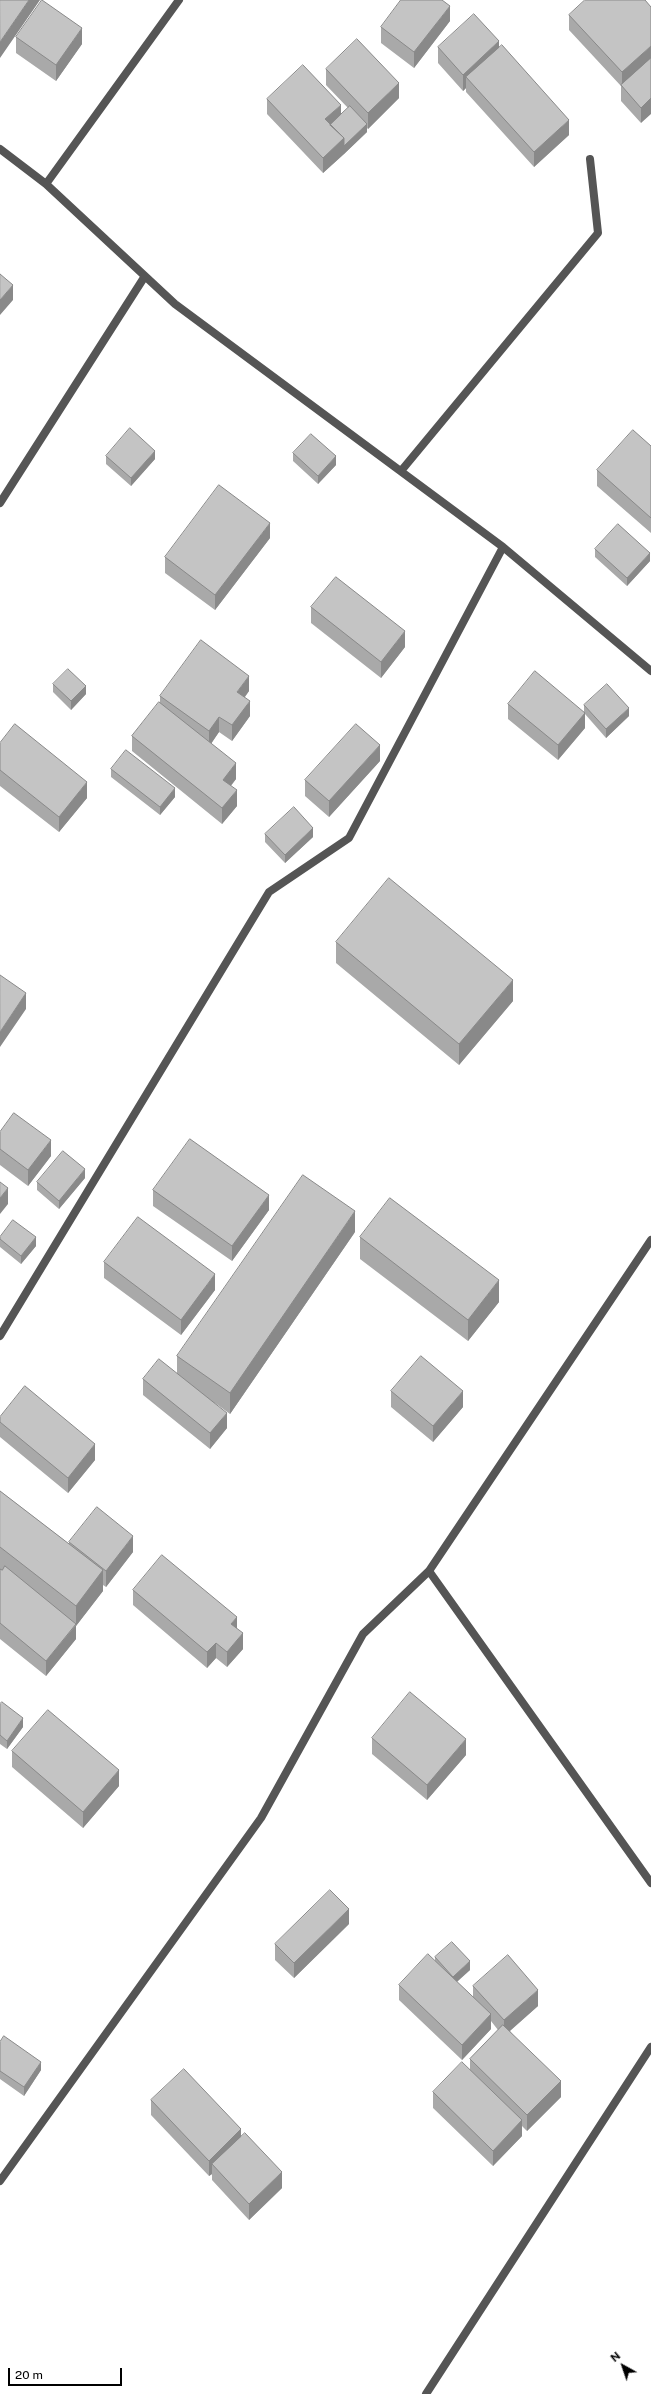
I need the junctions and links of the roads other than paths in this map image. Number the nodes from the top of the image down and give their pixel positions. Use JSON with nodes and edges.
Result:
{"nodes":[{"id":1,"x":179,"y":0,"type":"edge"},
{"id":2,"x":0,"y":150,"type":"edge"},
{"id":3,"x":590,"y":159,"type":"dead end"},
{"id":4,"x":46,"y":184,"type":"junction"},
{"id":5,"x":145,"y":276,"type":"junction"},
{"id":6,"x":401,"y":471,"type":"junction"},
{"id":7,"x":0,"y":503,"type":"edge"},
{"id":8,"x":503,"y":547,"type":"junction"},
{"id":9,"x":651,"y":671,"type":"edge"},
{"id":10,"x":651,"y":1240,"type":"edge"},
{"id":11,"x":0,"y":1336,"type":"edge"},
{"id":12,"x":429,"y":1571,"type":"junction"},
{"id":13,"x":651,"y":1883,"type":"edge"},
{"id":14,"x":651,"y":2047,"type":"edge"},
{"id":15,"x":0,"y":2181,"type":"edge"},
{"id":16,"x":426,"y":2394,"type":"edge"}],
"edges":[{"from":1,"to":4,"type":"street"},
{"from":2,"to":4,"type":"street"},
{"from":3,"to":6,"type":"street"},
{"from":4,"to":5,"type":"street"},
{"from":5,"to":6,"type":"street"},
{"from":5,"to":7,"type":"street"},
{"from":6,"to":8,"type":"street"},
{"from":8,"to":9,"type":"street"},
{"from":8,"to":11,"type":"street"},
{"from":10,"to":12,"type":"street"},
{"from":12,"to":13,"type":"street"},
{"from":12,"to":15,"type":"street"},
{"from":14,"to":16,"type":"street"}]}
